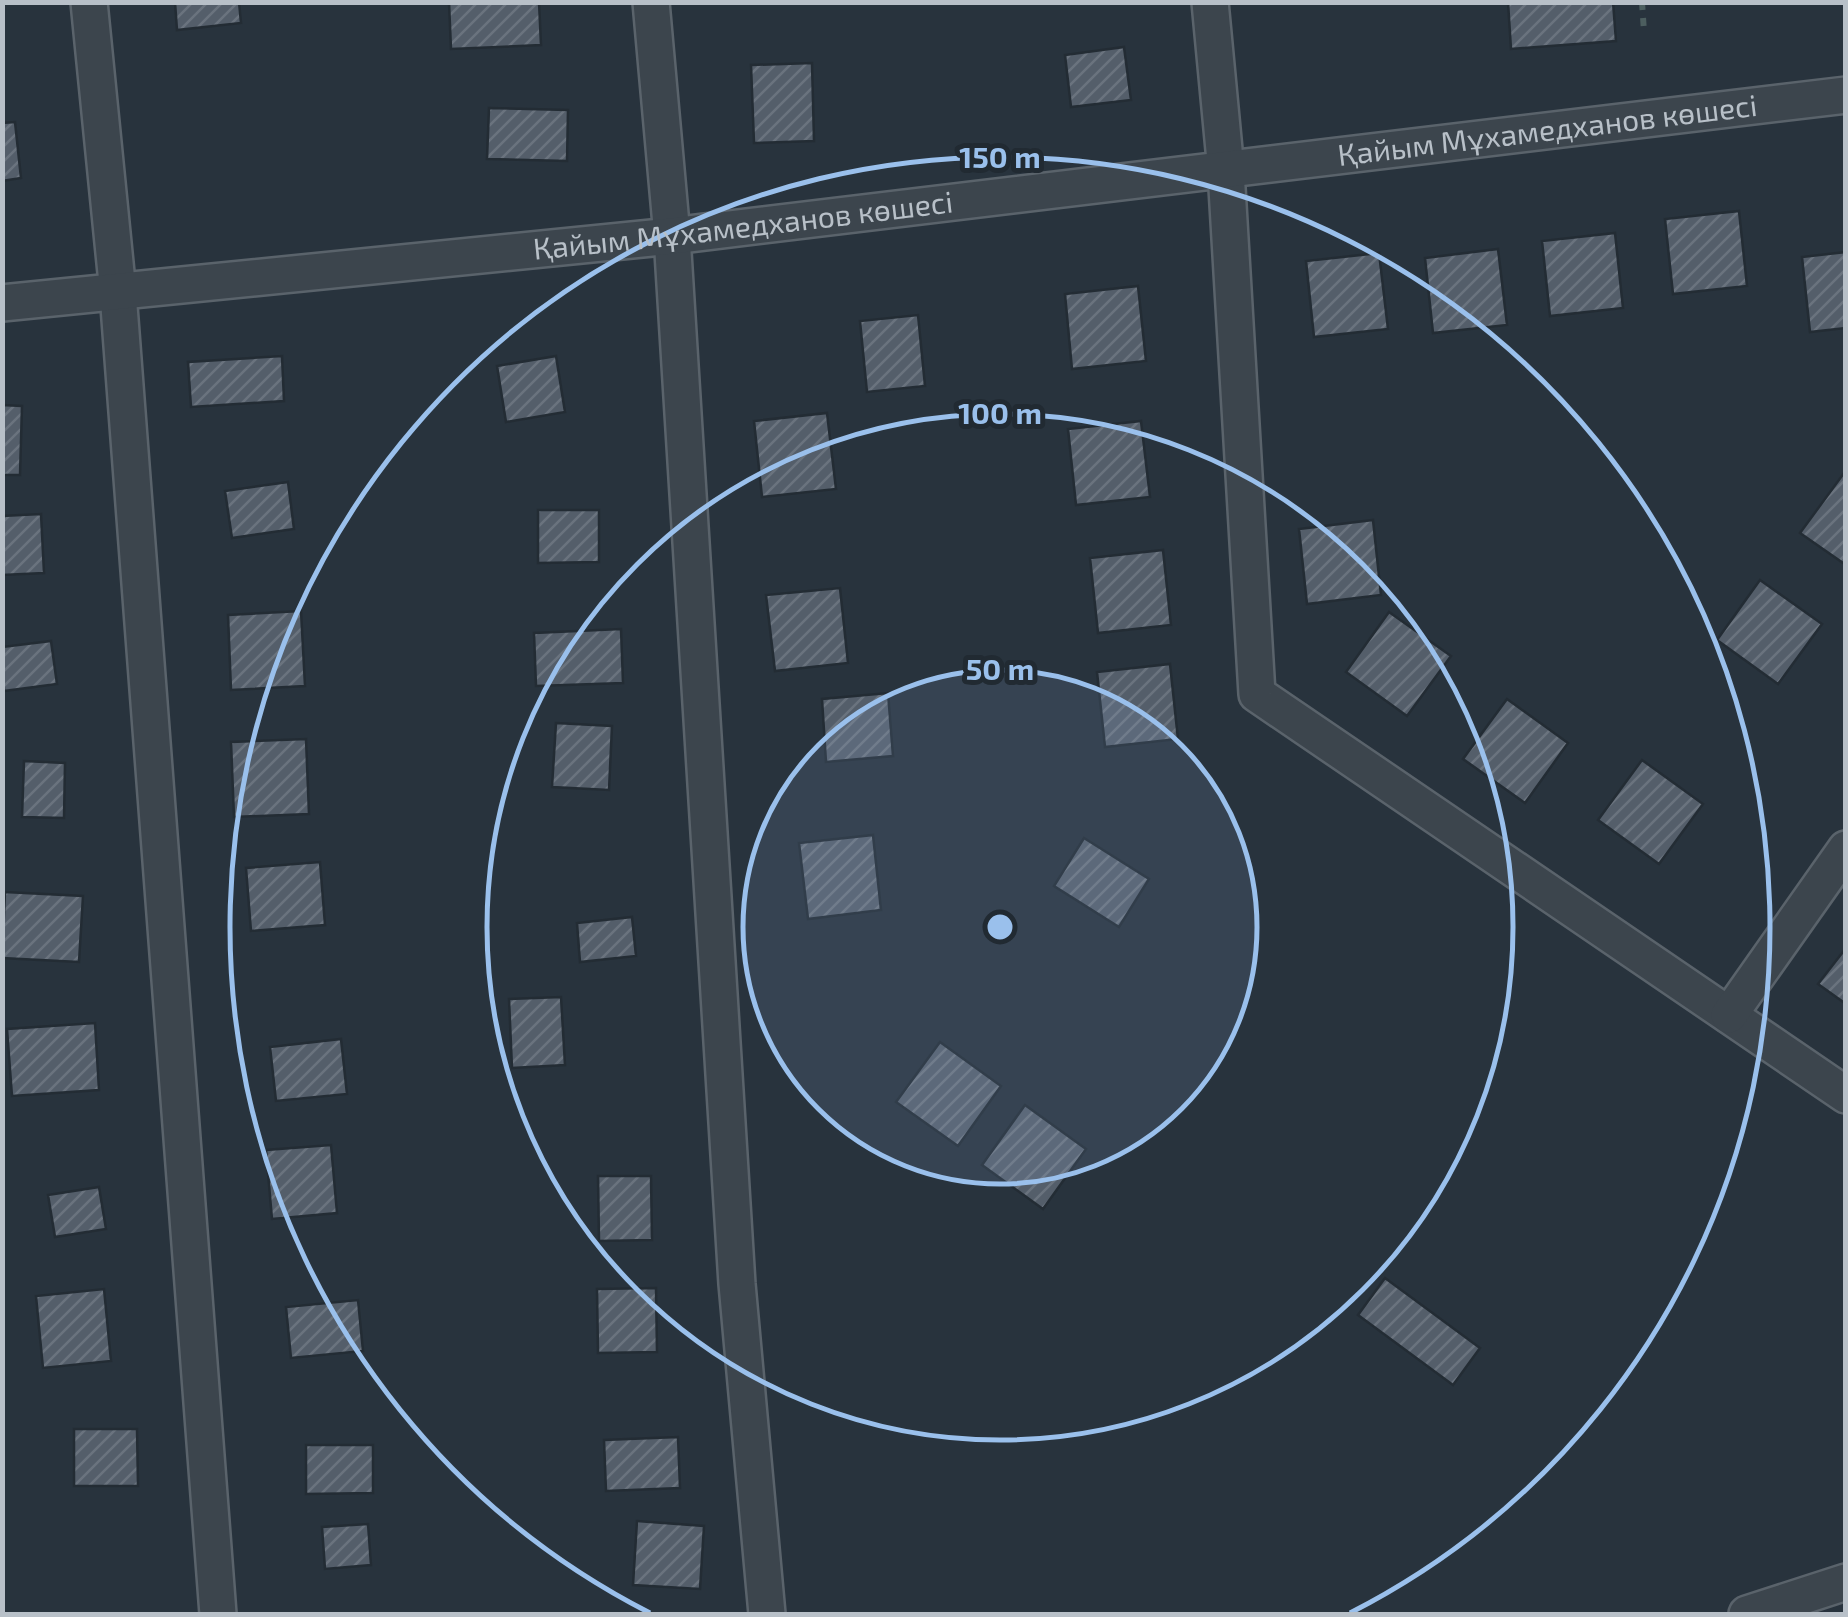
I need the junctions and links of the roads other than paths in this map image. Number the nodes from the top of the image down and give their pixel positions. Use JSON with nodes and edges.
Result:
{"nodes":[{"id":1,"x":89,"y":2,"type":"edge"},
{"id":2,"x":650,"y":2,"type":"edge"},
{"id":3,"x":1210,"y":2,"type":"edge"},
{"id":4,"x":1846,"y":95,"type":"edge"},
{"id":5,"x":1226,"y":171,"type":"junction"},
{"id":6,"x":672,"y":236,"type":"junction"},
{"id":7,"x":118,"y":292,"type":"junction"},
{"id":8,"x":2,"y":302,"type":"edge"},
{"id":9,"x":1846,"y":848,"type":"edge"},
{"id":10,"x":1729,"y":1016,"type":"junction"},
{"id":11,"x":1846,"y":1095,"type":"edge"},
{"id":12,"x":1846,"y":1582,"type":"edge"},
{"id":13,"x":218,"y":1614,"type":"edge"},
{"id":14,"x":767,"y":1614,"type":"edge"},
{"id":15,"x":1747,"y":1614,"type":"edge"}],
"edges":[{"from":1,"to":7,"type":"street"},
{"from":2,"to":6,"type":"street"},
{"from":3,"to":5,"type":"street"},
{"from":4,"to":5,"type":"street","name":"Қайым Мұхамедханов көшесі"},
{"from":5,"to":6,"type":"street","name":"Қайым Мұхамедханов көшесі"},
{"from":5,"to":10,"type":"street"},
{"from":6,"to":7,"type":"street","name":"Қайым Мұхамедханов көшесі"},
{"from":6,"to":14,"type":"street"},
{"from":7,"to":8,"type":"street","name":"Қайым Мұхамедханов көшесі"},
{"from":7,"to":13,"type":"street"},
{"from":9,"to":10,"type":"street"},
{"from":10,"to":11,"type":"street"},
{"from":12,"to":15,"type":"street"}]}
